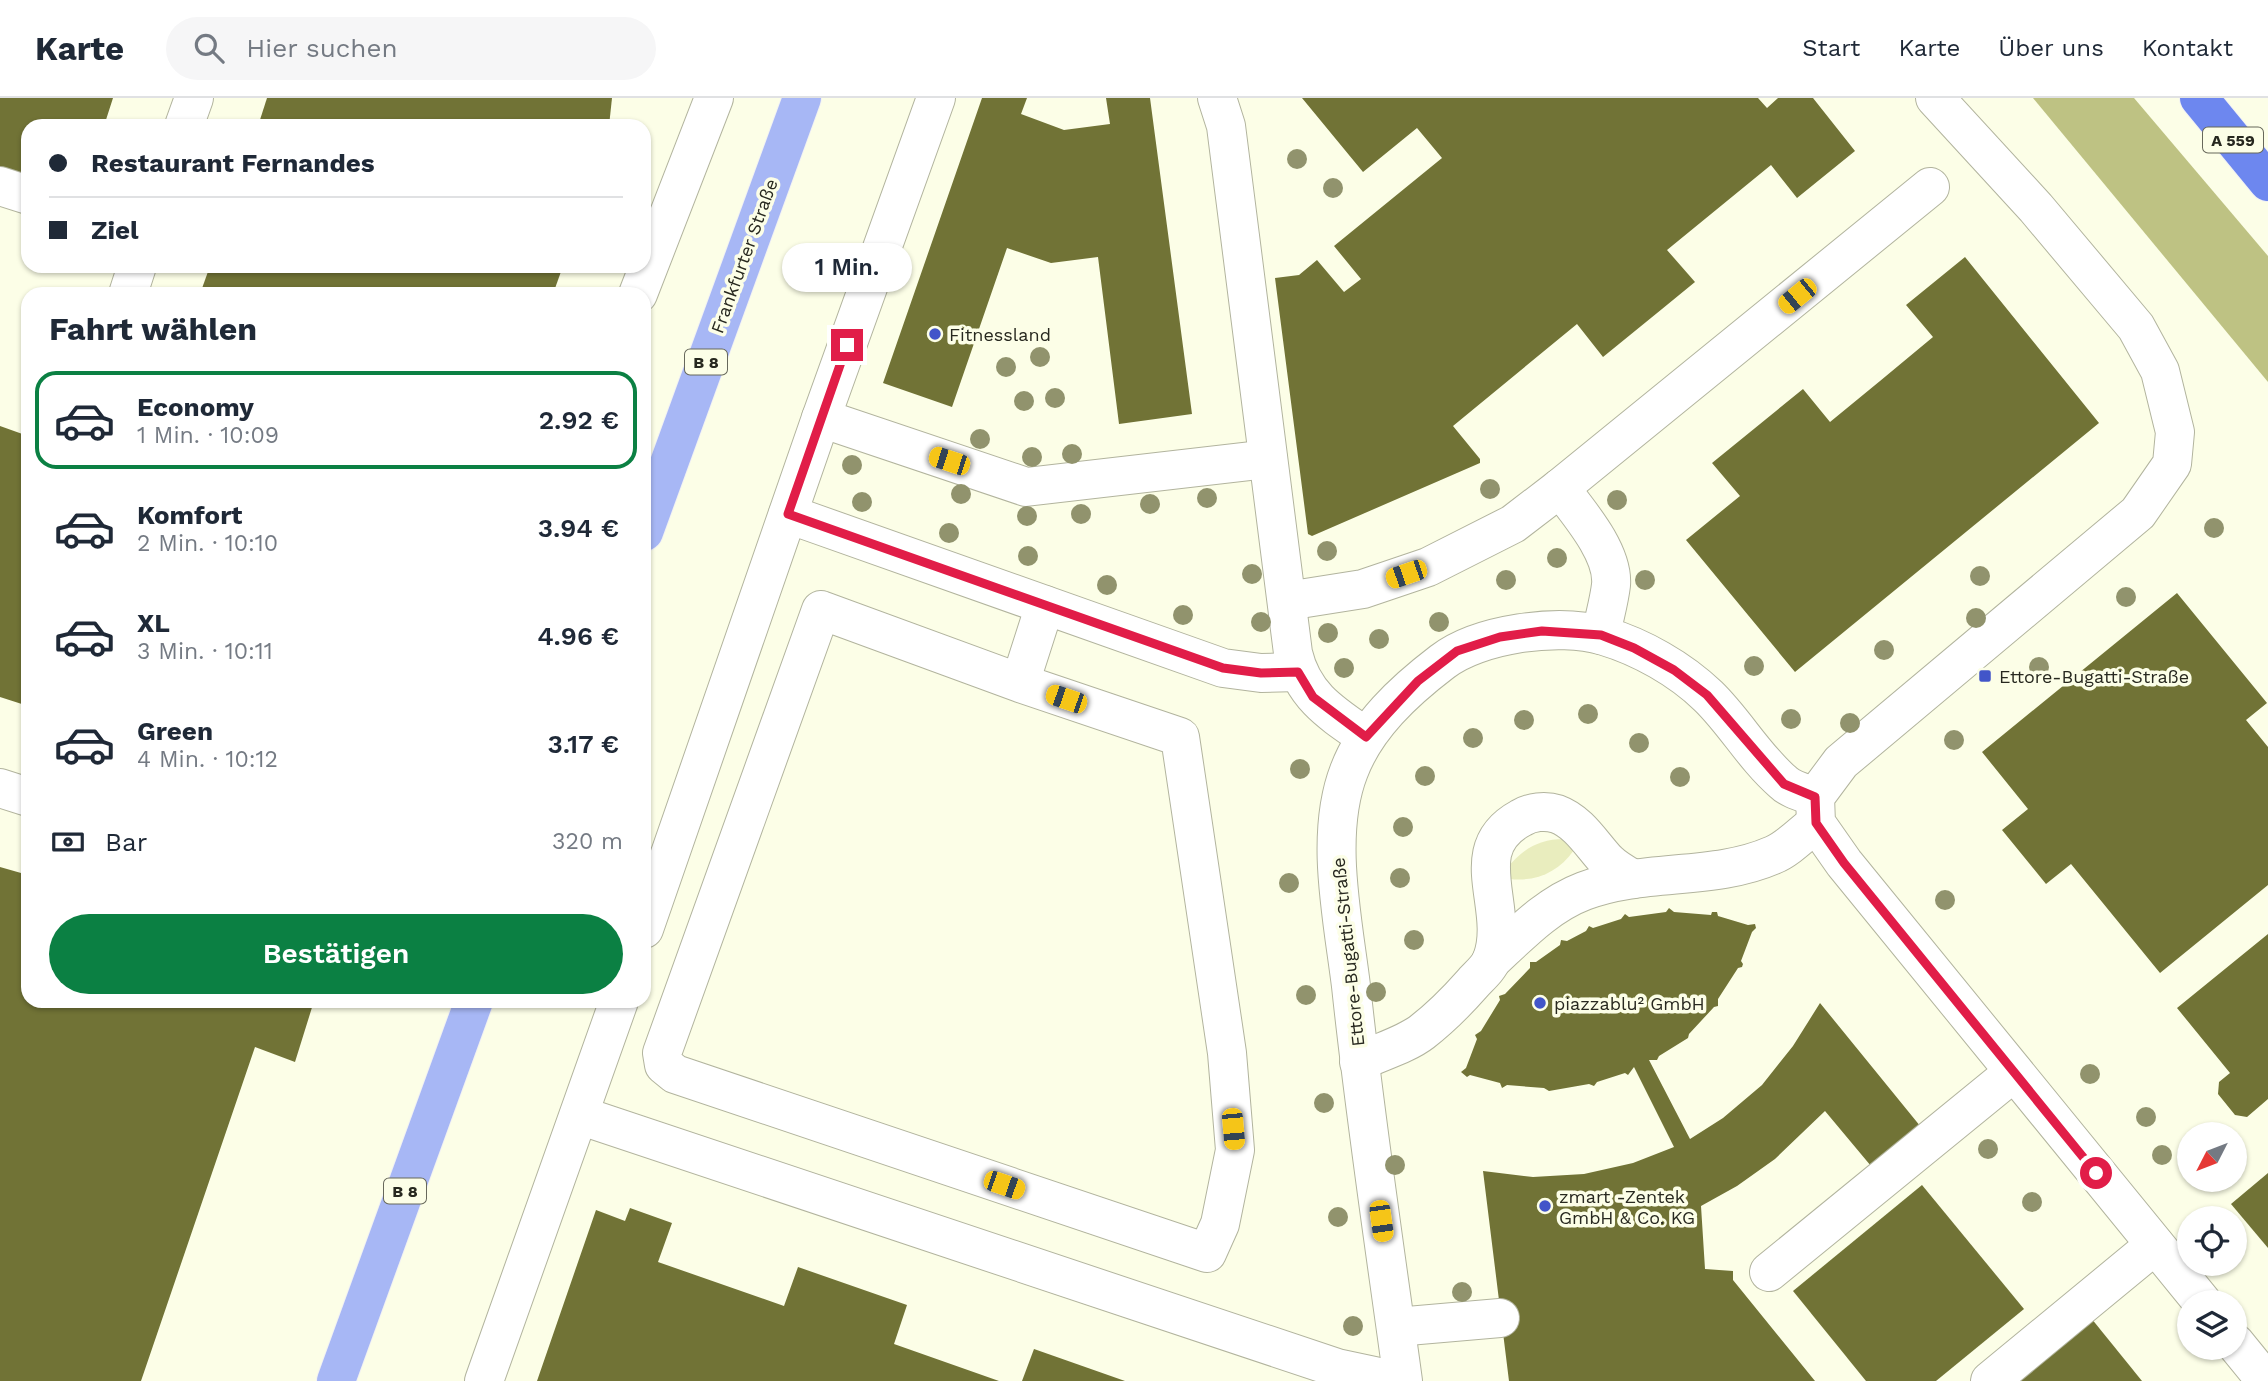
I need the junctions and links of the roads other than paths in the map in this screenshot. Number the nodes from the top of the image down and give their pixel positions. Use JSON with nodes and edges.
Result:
{"nodes":[{"id":1,"x":194,"y":98,"type":"edge"},
{"id":2,"x":714,"y":98,"type":"edge"},
{"id":3,"x":802,"y":98,"type":"edge"},
{"id":4,"x":936,"y":98,"type":"edge"},
{"id":5,"x":1217,"y":98,"type":"edge"},
{"id":6,"x":1935,"y":98,"type":"edge"},
{"id":7,"x":2199,"y":98,"type":"edge"},
{"id":8,"x":186,"y":119,"type":"edge"},
{"id":9,"x":2268,"y":181,"type":"edge"},
{"id":10,"x":0,"y":186,"type":"edge"},
{"id":11,"x":1930,"y":187,"type":"dead end"},
{"id":12,"x":21,"y":193,"type":"edge"},
{"id":13,"x":651,"y":260,"type":"edge"},
{"id":14,"x":821,"y":418,"type":"junction"},
{"id":15,"x":1268,"y":459,"type":"junction"},
{"id":16,"x":1560,"y":488,"type":"junction"},
{"id":17,"x":651,"y":513,"type":"edge"},
{"id":18,"x":788,"y":514,"type":"junction"},
{"id":19,"x":1287,"y":601,"type":"junction"},
{"id":20,"x":1045,"y":605,"type":"junction"},
{"id":21,"x":1601,"y":635,"type":"junction"},
{"id":22,"x":1298,"y":672,"type":"junction"},
{"id":23,"x":1020,"y":683,"type":"junction"},
{"id":24,"x":1366,"y":737,"type":"junction"},
{"id":25,"x":0,"y":788,"type":"edge"},
{"id":26,"x":21,"y":795,"type":"edge"},
{"id":27,"x":1816,"y":810,"type":"junction"},
{"id":28,"x":1633,"y":880,"type":"junction"},
{"id":29,"x":651,"y":909,"type":"edge"},
{"id":30,"x":1492,"y":961,"type":"junction"},
{"id":31,"x":471,"y":1008,"type":"edge"},
{"id":32,"x":617,"y":1008,"type":"edge"},
{"id":33,"x":1359,"y":1062,"type":"junction"},
{"id":34,"x":2014,"y":1072,"type":"junction"},
{"id":35,"x":579,"y":1115,"type":"junction"},
{"id":36,"x":2155,"y":1245,"type":"junction"},
{"id":37,"x":1769,"y":1272,"type":"dead end"},
{"id":38,"x":2192,"y":1290,"type":"edge"},
{"id":39,"x":1500,"y":1318,"type":"dead end"},
{"id":40,"x":1396,"y":1327,"type":"junction"},
{"id":41,"x":2247,"y":1358,"type":"edge"},
{"id":42,"x":336,"y":1381,"type":"edge"},
{"id":43,"x":484,"y":1381,"type":"edge"},
{"id":44,"x":1401,"y":1381,"type":"edge"},
{"id":45,"x":1990,"y":1381,"type":"edge"},
{"id":46,"x":2266,"y":1381,"type":"edge"}],
"edges":[{"from":1,"to":8,"type":"street"},
{"from":2,"to":13,"type":"street"},
{"from":3,"to":17,"type":"main road","name":"Frankfurter Straße","number":"B 8"},
{"from":4,"to":14,"type":"street"},
{"from":5,"to":15,"type":"street"},
{"from":6,"to":27,"type":"street"},
{"from":7,"to":9,"type":"highway","number":"A 559"},
{"from":10,"to":12,"type":"street"},
{"from":11,"to":16,"type":"street"},
{"from":14,"to":15,"type":"street"},
{"from":14,"to":18,"type":"street"},
{"from":15,"to":19,"type":"street"},
{"from":16,"to":19,"type":"street"},
{"from":16,"to":21,"type":"street"},
{"from":18,"to":20,"type":"street"},
{"from":18,"to":29,"type":"street"},
{"from":19,"to":22,"type":"street"},
{"from":20,"to":22,"type":"street"},
{"from":20,"to":23,"type":"street"},
{"from":21,"to":24,"type":"street","name":"Ettore-Bugatti-Straße"},
{"from":21,"to":27,"type":"street","name":"Ettore-Bugatti-Straße"},
{"from":22,"to":24,"type":"street"},
{"from":23,"to":23,"type":"street"},
{"from":24,"to":33,"type":"street","name":"Ettore-Bugatti-Straße"},
{"from":25,"to":26,"type":"street"},
{"from":27,"to":28,"type":"street"},
{"from":27,"to":34,"type":"street"},
{"from":28,"to":30,"type":"street"},
{"from":28,"to":30,"type":"street"},
{"from":30,"to":33,"type":"street"},
{"from":31,"to":42,"type":"main road","number":"B 8"},
{"from":32,"to":35,"type":"street"},
{"from":33,"to":40,"type":"street","name":"Ettore-Bugatti-Straße"},
{"from":34,"to":36,"type":"street"},
{"from":34,"to":37,"type":"street"},
{"from":35,"to":43,"type":"street"},
{"from":35,"to":44,"type":"street"},
{"from":36,"to":38,"type":"street"},
{"from":36,"to":45,"type":"street"},
{"from":39,"to":40,"type":"street"},
{"from":40,"to":44,"type":"street","name":"Ettore-Bugatti-Straße"},
{"from":41,"to":46,"type":"street"}]}
